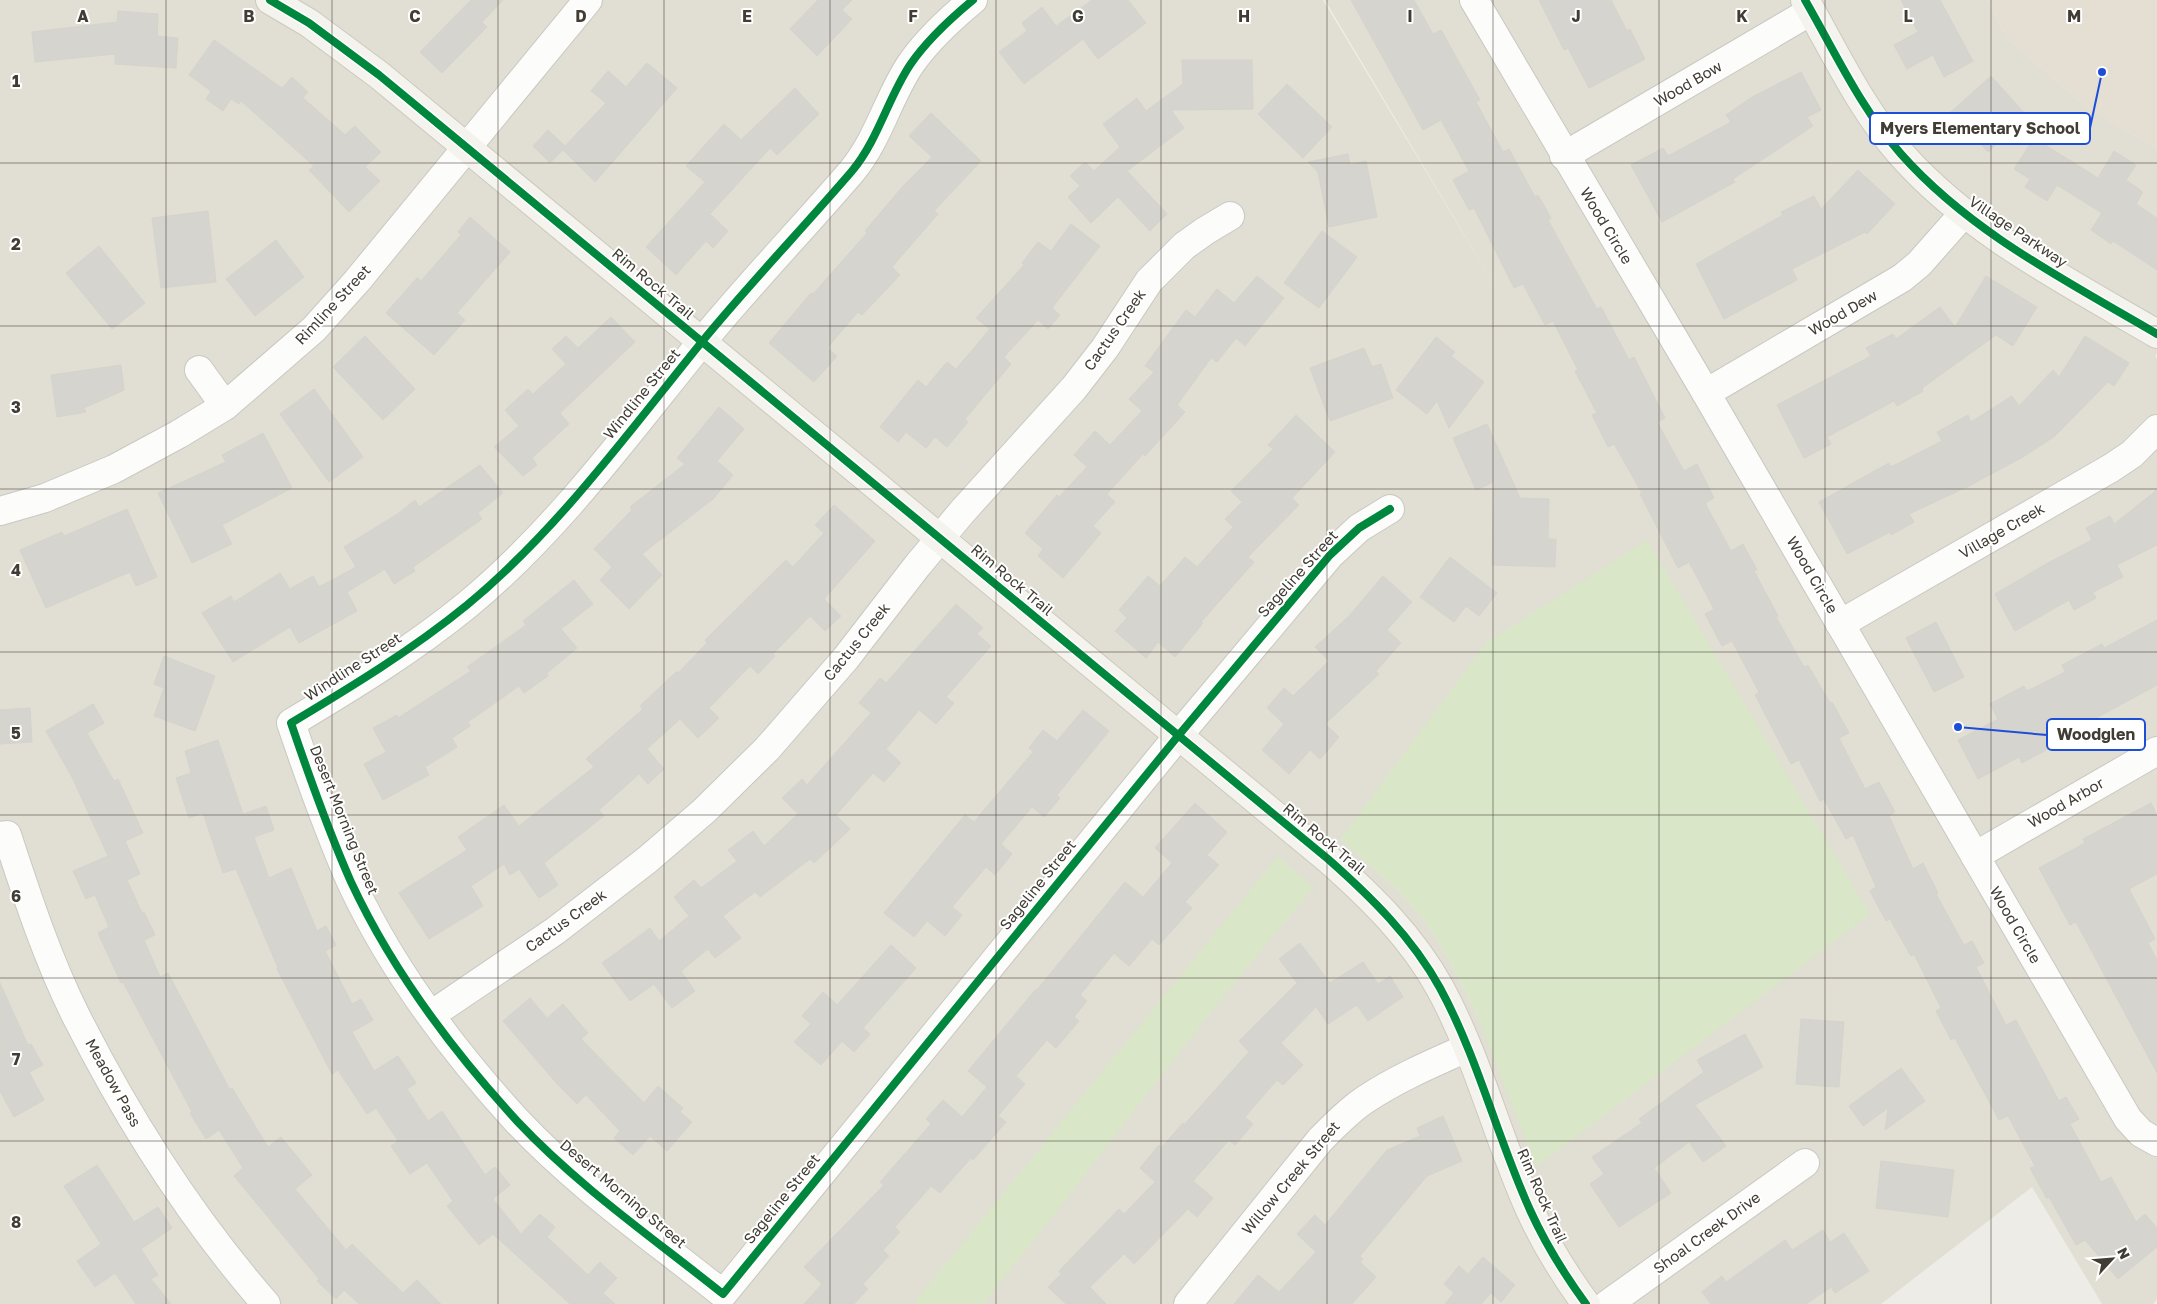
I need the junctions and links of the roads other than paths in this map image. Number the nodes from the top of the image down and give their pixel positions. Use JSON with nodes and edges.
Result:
{"nodes":[{"id":1,"x":270,"y":0,"type":"edge"},
{"id":2,"x":588,"y":0,"type":"edge"},
{"id":3,"x":974,"y":0,"type":"edge"},
{"id":4,"x":1474,"y":0,"type":"edge"},
{"id":5,"x":1808,"y":6,"type":"edge"},
{"id":6,"x":466,"y":147,"type":"junction"},
{"id":7,"x":1564,"y":156,"type":"junction"},
{"id":8,"x":1964,"y":213,"type":"junction"},
{"id":9,"x":1230,"y":216,"type":"dead end"},
{"id":10,"x":2157,"y":334,"type":"edge"},
{"id":11,"x":702,"y":343,"type":"junction"},
{"id":12,"x":199,"y":370,"type":"dead end"},
{"id":13,"x":1706,"y":393,"type":"junction"},
{"id":14,"x":225,"y":406,"type":"junction"},
{"id":15,"x":2157,"y":429,"type":"edge"},
{"id":16,"x":1390,"y":509,"type":"dead end"},
{"id":17,"x":0,"y":511,"type":"edge"},
{"id":18,"x":940,"y":539,"type":"junction"},
{"id":19,"x":1840,"y":624,"type":"junction"},
{"id":20,"x":291,"y":723,"type":"joint"},
{"id":21,"x":1178,"y":736,"type":"junction"},
{"id":22,"x":2157,"y":750,"type":"edge"},
{"id":23,"x":3,"y":836,"type":"edge"},
{"id":24,"x":1975,"y":856,"type":"junction"},
{"id":25,"x":431,"y":1015,"type":"junction"},
{"id":26,"x":1467,"y":1048,"type":"junction"},
{"id":27,"x":2157,"y":1142,"type":"edge"},
{"id":28,"x":1805,"y":1163,"type":"dead end"},
{"id":29,"x":723,"y":1294,"type":"joint"},
{"id":30,"x":266,"y":1304,"type":"edge"},
{"id":31,"x":1188,"y":1304,"type":"edge"},
{"id":32,"x":1586,"y":1304,"type":"edge"},
{"id":33,"x":1608,"y":1304,"type":"edge"}],
"edges":[{"from":1,"to":6,"type":"street","name":"Rim Rock Trail"},
{"from":2,"to":6,"type":"street","name":"Rimline Street"},
{"from":3,"to":11,"type":"street","name":"Windline Street"},
{"from":4,"to":7,"type":"street","name":"Wood Circle"},
{"from":5,"to":7,"type":"street","name":"Wood Bow"},
{"from":5,"to":8,"type":"street","name":"Village Parkway"},
{"from":6,"to":11,"type":"street","name":"Rim Rock Trail"},
{"from":6,"to":14,"type":"street","name":"Rimline Street"},
{"from":7,"to":13,"type":"street","name":"Wood Circle"},
{"from":8,"to":10,"type":"street","name":"Village Parkway"},
{"from":8,"to":13,"type":"street","name":"Wood Dew"},
{"from":9,"to":18,"type":"street","name":"Cactus Creek"},
{"from":11,"to":18,"type":"street","name":"Rim Rock Trail"},
{"from":11,"to":20,"type":"street","name":"Windline Street"},
{"from":12,"to":14,"type":"street"},
{"from":13,"to":19,"type":"street","name":"Wood Circle"},
{"from":14,"to":17,"type":"street","name":"Rimline Street"},
{"from":15,"to":19,"type":"street","name":"Village Creek"},
{"from":16,"to":21,"type":"street","name":"Sageline Street"},
{"from":18,"to":21,"type":"street","name":"Rim Rock Trail"},
{"from":18,"to":25,"type":"street","name":"Cactus Creek"},
{"from":19,"to":24,"type":"street","name":"Wood Circle"},
{"from":20,"to":25,"type":"street","name":"Desert Morning Street"},
{"from":21,"to":26,"type":"street","name":"Rim Rock Trail"},
{"from":21,"to":29,"type":"street","name":"Sageline Street"},
{"from":22,"to":24,"type":"street","name":"Wood Arbor"},
{"from":23,"to":30,"type":"street","name":"Meadow Pass"},
{"from":24,"to":27,"type":"street","name":"Wood Circle"},
{"from":25,"to":29,"type":"street","name":"Desert Morning Street"},
{"from":26,"to":31,"type":"street","name":"Willow Creek Street"},
{"from":26,"to":32,"type":"street","name":"Rim Rock Trail"},
{"from":28,"to":33,"type":"street","name":"Shoal Creek Drive"}]}
